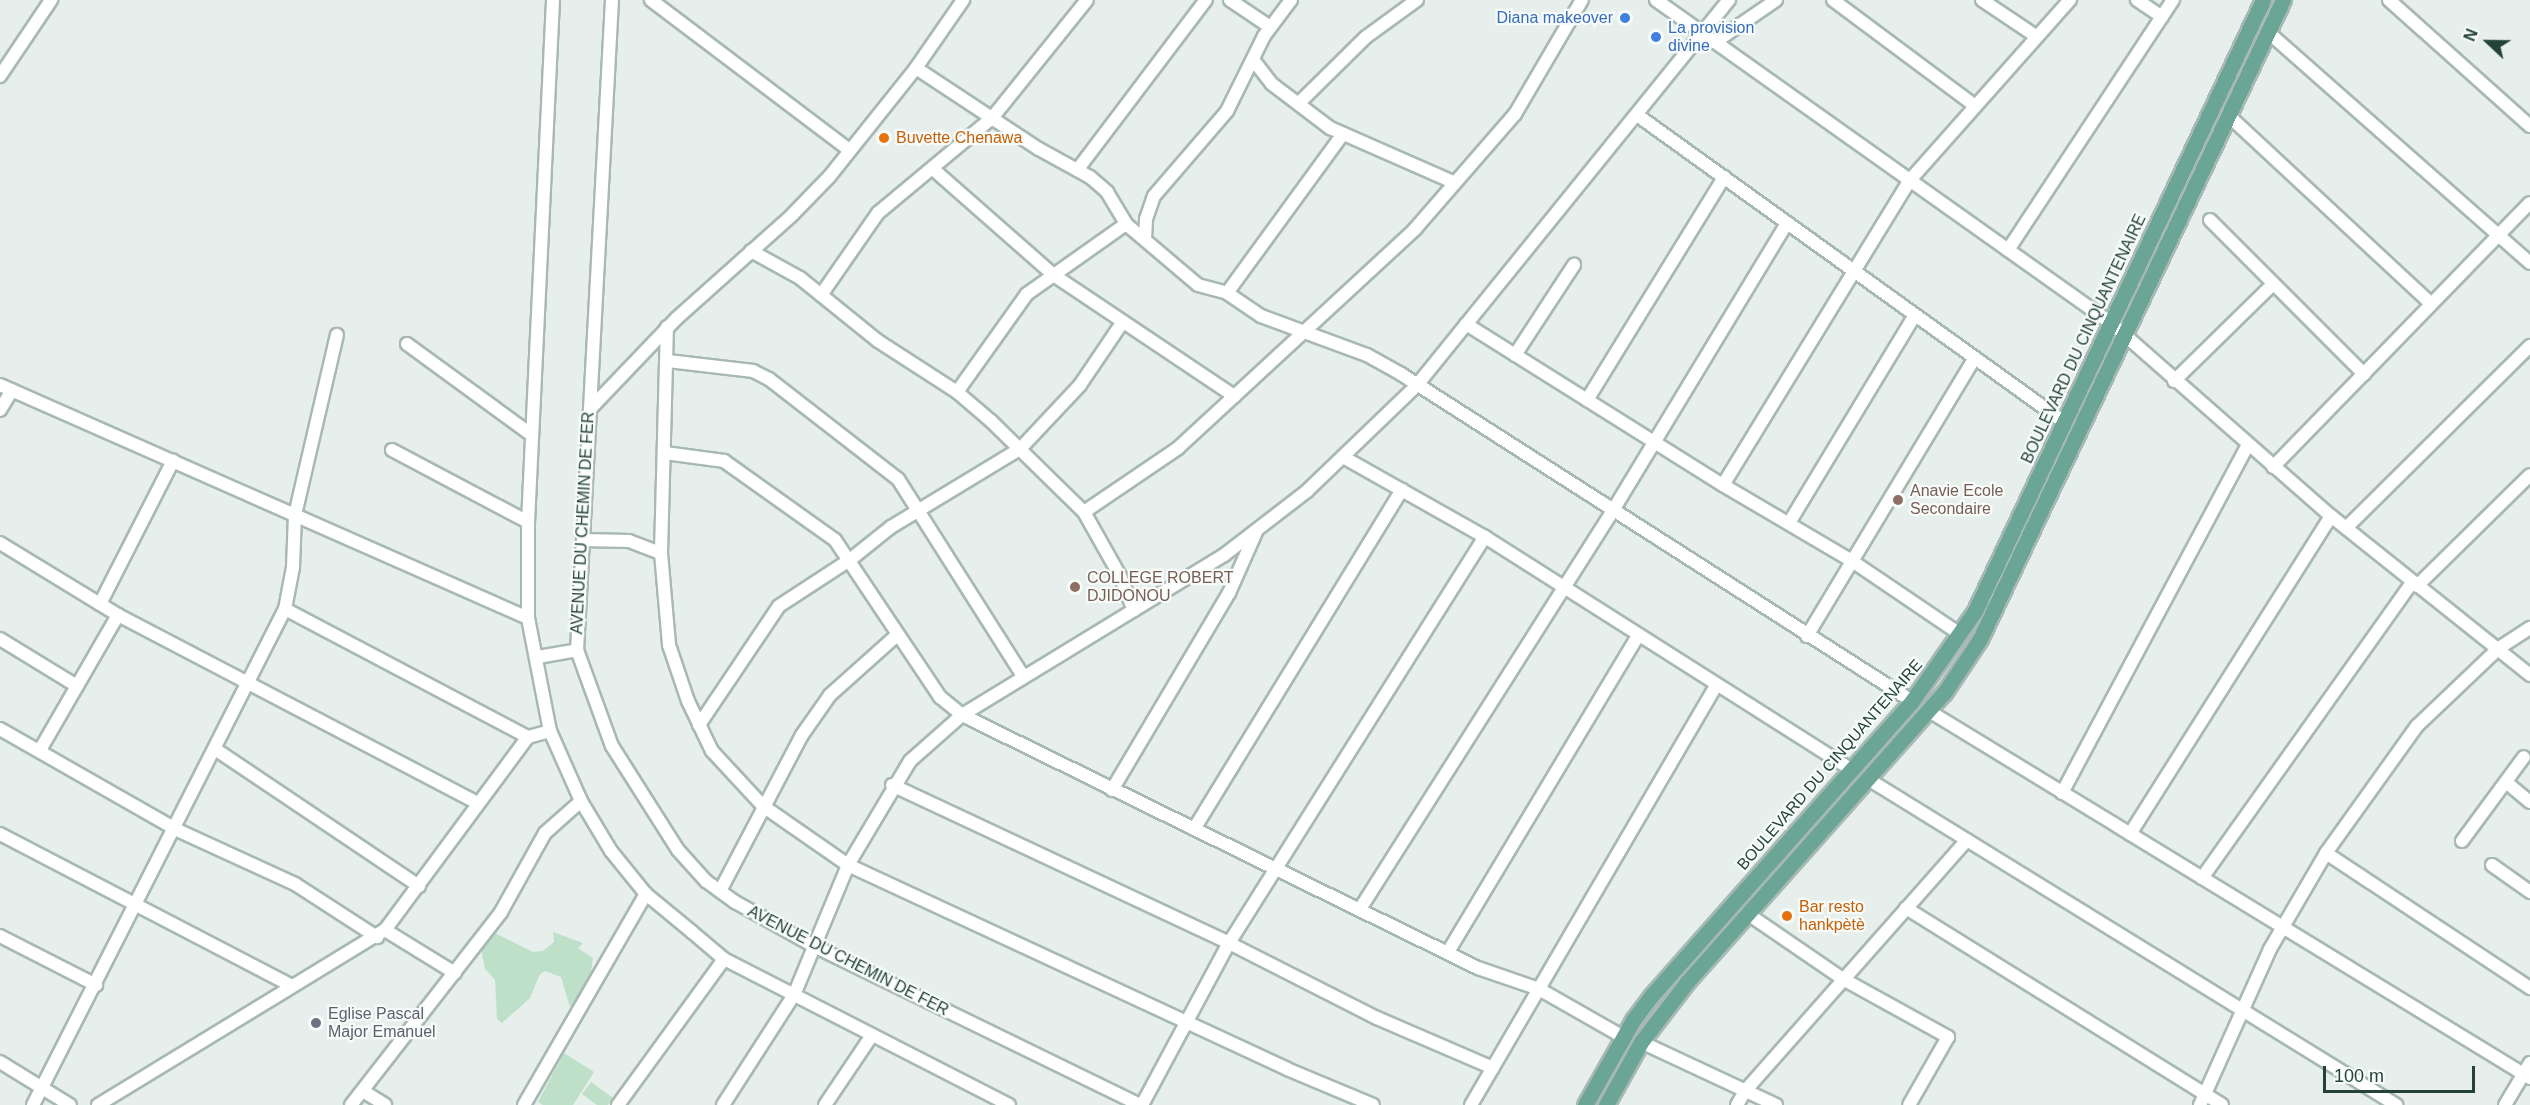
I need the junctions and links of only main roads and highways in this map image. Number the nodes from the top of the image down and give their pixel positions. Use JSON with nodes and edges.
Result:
{"nodes":[{"id":1,"x":2283,"y":0,"type":"edge"},
{"id":2,"x":2260,"y":2,"type":"edge"},
{"id":3,"x":1585,"y":1105,"type":"edge"},
{"id":4,"x":1606,"y":1105,"type":"edge"}],
"edges":[{"from":1,"to":4,"type":"main road"},
{"from":2,"to":3,"type":"main road","name":"BOULEVARD DU CINQUANTENAIRE"}]}
